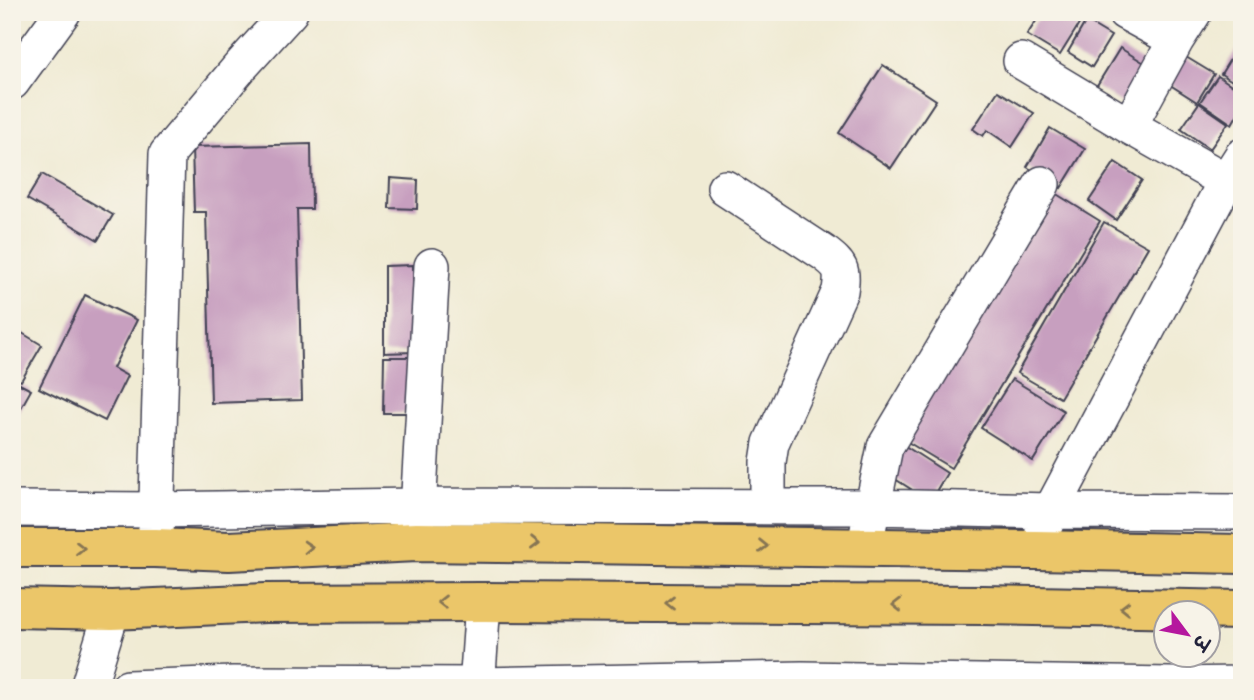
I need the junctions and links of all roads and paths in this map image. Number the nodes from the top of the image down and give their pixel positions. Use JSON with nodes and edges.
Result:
{"nodes":[{"id":1,"x":63,"y":12,"type":"edge"},
{"id":2,"x":290,"y":12,"type":"edge"},
{"id":3,"x":1125,"y":12,"type":"edge"},
{"id":4,"x":1185,"y":26,"type":"edge"},
{"id":5,"x":1021,"y":61,"type":"dead end"},
{"id":6,"x":12,"y":82,"type":"edge"},
{"id":7,"x":1129,"y":126,"type":"junction"},
{"id":8,"x":1234,"y":169,"type":"edge"},
{"id":9,"x":1042,"y":184,"type":"dead end"},
{"id":10,"x":725,"y":188,"type":"dead end"},
{"id":11,"x":432,"y":266,"type":"dead end"},
{"id":12,"x":768,"y":507,"type":"junction"},
{"id":13,"x":872,"y":507,"type":"junction"},
{"id":14,"x":12,"y":509,"type":"edge"},
{"id":15,"x":156,"y":510,"type":"junction"},
{"id":16,"x":1051,"y":511,"type":"junction"},
{"id":17,"x":1242,"y":513,"type":"edge"},
{"id":18,"x":417,"y":524,"type":"junction"},
{"id":19,"x":12,"y":548,"type":"edge"},
{"id":20,"x":155,"y":548,"type":"junction"},
{"id":21,"x":865,"y":548,"type":"junction"},
{"id":22,"x":1034,"y":550,"type":"junction"},
{"id":23,"x":1242,"y":554,"type":"edge"},
{"id":24,"x":483,"y":602,"type":"junction"},
{"id":25,"x":12,"y":608,"type":"edge"},
{"id":26,"x":112,"y":610,"type":"junction"},
{"id":27,"x":1242,"y":610,"type":"edge"},
{"id":28,"x":840,"y":684,"type":"edge"},
{"id":29,"x":1242,"y":684,"type":"edge"},
{"id":30,"x":1058,"y":685,"type":"edge"},
{"id":31,"x":233,"y":686,"type":"edge"},
{"id":32,"x":477,"y":686,"type":"edge"},
{"id":33,"x":88,"y":688,"type":"edge"},
{"id":34,"x":128,"y":688,"type":"edge"}],
"edges":[{"from":1,"to":6,"type":"street"},
{"from":2,"to":15,"type":"street"},
{"from":3,"to":4,"type":"street"},
{"from":4,"to":7,"type":"street"},
{"from":5,"to":7,"type":"street"},
{"from":7,"to":8,"type":"street"},
{"from":8,"to":16,"type":"street"},
{"from":9,"to":13,"type":"street"},
{"from":10,"to":12,"type":"street"},
{"from":11,"to":18,"type":"street"},
{"from":12,"to":13,"type":"street"},
{"from":12,"to":18,"type":"street"},
{"from":13,"to":16,"type":"street"},
{"from":13,"to":21,"type":"street"},
{"from":14,"to":15,"type":"street"},
{"from":15,"to":18,"type":"street"},
{"from":15,"to":20,"type":"street"},
{"from":16,"to":17,"type":"street"},
{"from":16,"to":22,"type":"street"},
{"from":20,"to":18,"type":"main road","one_way":true},
{"from":18,"to":21,"type":"main road","one_way":true},
{"from":19,"to":20,"type":"main road","one_way":true},
{"from":21,"to":22,"type":"main road"},
{"from":22,"to":23,"type":"main road"},
{"from":24,"to":26,"type":"main road","one_way":true},
{"from":27,"to":24,"type":"main road","one_way":true},
{"from":24,"to":32,"type":"street"},
{"from":25,"to":26,"type":"main road"},
{"from":26,"to":33,"type":"street"},
{"from":28,"to":30,"type":"street"},
{"from":28,"to":32,"type":"street"},
{"from":29,"to":30,"type":"street"},
{"from":31,"to":32,"type":"street"},
{"from":31,"to":34,"type":"street"}]}
